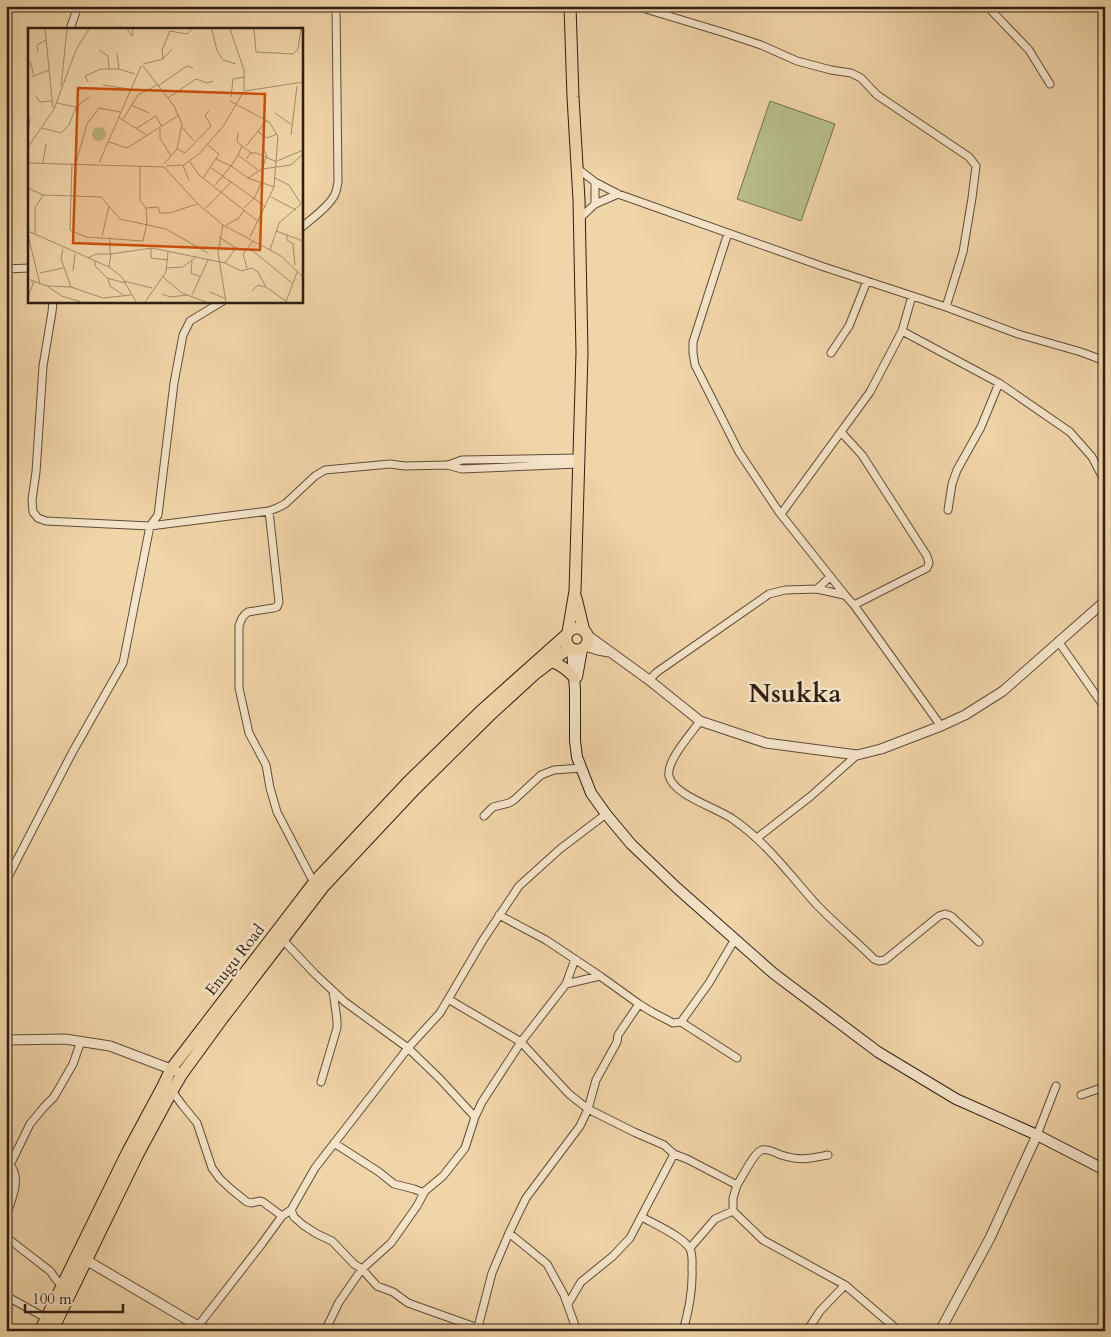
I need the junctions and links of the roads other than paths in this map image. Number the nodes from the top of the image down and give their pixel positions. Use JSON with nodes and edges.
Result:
{"nodes":[{"id":1,"x":78,"y":6,"type":"edge"},
{"id":2,"x":336,"y":6,"type":"edge"},
{"id":3,"x":570,"y":6,"type":"edge"},
{"id":4,"x":632,"y":6,"type":"edge"},
{"id":5,"x":987,"y":6,"type":"edge"},
{"id":6,"x":70,"y":28,"type":"edge"},
{"id":7,"x":1050,"y":84,"type":"dead end"},
{"id":8,"x":577,"y":168,"type":"junction"},
{"id":9,"x":596,"y":182,"type":"junction"},
{"id":10,"x":578,"y":185,"type":"junction"},
{"id":11,"x":618,"y":194,"type":"junction"},
{"id":12,"x":578,"y":200,"type":"junction"},
{"id":13,"x":595,"y":204,"type":"junction"},
{"id":14,"x":579,"y":219,"type":"junction"},
{"id":15,"x":302,"y":227,"type":"edge"},
{"id":16,"x":728,"y":233,"type":"junction"},
{"id":17,"x":28,"y":268,"type":"edge"},
{"id":18,"x":6,"y":269,"type":"edge"},
{"id":19,"x":867,"y":281,"type":"junction"},
{"id":20,"x":912,"y":296,"type":"junction"},
{"id":21,"x":53,"y":302,"type":"edge"},
{"id":22,"x":220,"y":302,"type":"edge"},
{"id":23,"x":946,"y":307,"type":"junction"},
{"id":24,"x":902,"y":331,"type":"junction"},
{"id":25,"x":831,"y":353,"type":"dead end"},
{"id":26,"x":1105,"y":361,"type":"edge"},
{"id":27,"x":1000,"y":383,"type":"junction"},
{"id":28,"x":841,"y":432,"type":"junction"},
{"id":29,"x":579,"y":461,"type":"junction"},
{"id":30,"x":1105,"y":482,"type":"edge"},
{"id":31,"x":948,"y":510,"type":"dead end"},
{"id":32,"x":269,"y":511,"type":"junction"},
{"id":33,"x":781,"y":514,"type":"junction"},
{"id":34,"x":158,"y":515,"type":"junction"},
{"id":35,"x":150,"y":526,"type":"junction"},
{"id":36,"x":164,"y":526,"type":"junction"},
{"id":37,"x":830,"y":577,"type":"junction"},
{"id":38,"x":817,"y":589,"type":"junction"},
{"id":39,"x":575,"y":591,"type":"junction"},
{"id":40,"x":845,"y":595,"type":"junction"},
{"id":41,"x":1105,"y":601,"type":"edge"},
{"id":42,"x":854,"y":606,"type":"junction"},
{"id":43,"x":567,"y":634,"type":"junction"},
{"id":44,"x":1058,"y":641,"type":"junction"},
{"id":45,"x":580,"y":643,"type":"junction"},
{"id":46,"x":551,"y":661,"type":"junction"},
{"id":47,"x":574,"y":678,"type":"junction"},
{"id":48,"x":649,"y":680,"type":"junction"},
{"id":49,"x":575,"y":690,"type":"junction"},
{"id":50,"x":1105,"y":708,"type":"edge"},
{"id":51,"x":700,"y":721,"type":"junction"},
{"id":52,"x":941,"y":726,"type":"junction"},
{"id":53,"x":857,"y":754,"type":"junction"},
{"id":54,"x":581,"y":768,"type":"junction"},
{"id":55,"x":606,"y":814,"type":"junction"},
{"id":56,"x":484,"y":816,"type":"dead end"},
{"id":57,"x":757,"y":838,"type":"junction"},
{"id":58,"x":6,"y":881,"type":"edge"},
{"id":59,"x":314,"y":883,"type":"junction"},
{"id":60,"x":499,"y":915,"type":"junction"},
{"id":61,"x":735,"y":939,"type":"junction"},
{"id":62,"x":283,"y":940,"type":"junction"},
{"id":63,"x":980,"y":942,"type":"dead end"},
{"id":64,"x":575,"y":959,"type":"junction"},
{"id":65,"x":600,"y":976,"type":"junction"},
{"id":66,"x":566,"y":984,"type":"junction"},
{"id":67,"x":333,"y":991,"type":"junction"},
{"id":68,"x":448,"y":999,"type":"junction"},
{"id":69,"x":639,"y":1004,"type":"junction"},
{"id":70,"x":681,"y":1022,"type":"junction"},
{"id":71,"x":6,"y":1040,"type":"edge"},
{"id":72,"x":81,"y":1042,"type":"junction"},
{"id":73,"x":521,"y":1042,"type":"junction"},
{"id":74,"x":408,"y":1048,"type":"junction"},
{"id":75,"x":737,"y":1058,"type":"dead end"},
{"id":76,"x":176,"y":1072,"type":"junction"},
{"id":77,"x":321,"y":1082,"type":"dead end"},
{"id":78,"x":1056,"y":1086,"type":"dead end"},
{"id":79,"x":1105,"y":1090,"type":"edge"},
{"id":80,"x":172,"y":1091,"type":"junction"},
{"id":81,"x":1081,"y":1095,"type":"dead end"},
{"id":82,"x":588,"y":1109,"type":"junction"},
{"id":83,"x":475,"y":1117,"type":"junction"},
{"id":84,"x":1037,"y":1135,"type":"junction"},
{"id":85,"x":334,"y":1143,"type":"junction"},
{"id":86,"x":674,"y":1154,"type":"junction"},
{"id":87,"x":828,"y":1155,"type":"dead end"},
{"id":88,"x":8,"y":1164,"type":"edge"},
{"id":89,"x":1105,"y":1170,"type":"edge"},
{"id":90,"x":737,"y":1185,"type":"junction"},
{"id":91,"x":424,"y":1194,"type":"junction"},
{"id":92,"x":291,"y":1210,"type":"junction"},
{"id":93,"x":733,"y":1210,"type":"junction"},
{"id":94,"x":6,"y":1216,"type":"edge"},
{"id":95,"x":282,"y":1216,"type":"junction"},
{"id":96,"x":642,"y":1217,"type":"junction"},
{"id":97,"x":509,"y":1233,"type":"junction"},
{"id":98,"x":6,"y":1237,"type":"edge"},
{"id":99,"x":690,"y":1248,"type":"junction"},
{"id":100,"x":86,"y":1260,"type":"junction"},
{"id":101,"x":362,"y":1269,"type":"junction"},
{"id":102,"x":62,"y":1286,"type":"junction"},
{"id":103,"x":845,"y":1286,"type":"junction"},
{"id":104,"x":6,"y":1296,"type":"edge"},
{"id":105,"x":568,"y":1304,"type":"junction"},
{"id":106,"x":46,"y":1318,"type":"junction"},
{"id":107,"x":198,"y":1326,"type":"junction"},
{"id":108,"x":478,"y":1329,"type":"edge"},
{"id":109,"x":40,"y":1331,"type":"edge"},
{"id":110,"x":52,"y":1331,"type":"edge"},
{"id":111,"x":210,"y":1331,"type":"edge"},
{"id":112,"x":325,"y":1331,"type":"edge"},
{"id":113,"x":577,"y":1331,"type":"edge"},
{"id":114,"x":683,"y":1331,"type":"edge"},
{"id":115,"x":807,"y":1331,"type":"edge"},
{"id":116,"x":899,"y":1331,"type":"edge"},
{"id":117,"x":940,"y":1331,"type":"edge"}],
"edges":[{"from":1,"to":6,"type":"street"},
{"from":2,"to":15,"type":"street"},
{"from":3,"to":8,"type":"main road"},
{"from":4,"to":23,"type":"street"},
{"from":5,"to":7,"type":"street"},
{"from":8,"to":9,"type":"street"},
{"from":8,"to":10,"type":"main road"},
{"from":9,"to":10,"type":"street"},
{"from":9,"to":11,"type":"street"},
{"from":9,"to":13,"type":"street"},
{"from":10,"to":12,"type":"main road"},
{"from":11,"to":13,"type":"street"},
{"from":11,"to":16,"type":"street"},
{"from":12,"to":13,"type":"street"},
{"from":12,"to":14,"type":"main road"},
{"from":13,"to":14,"type":"street"},
{"from":14,"to":29,"type":"main road"},
{"from":16,"to":19,"type":"street"},
{"from":16,"to":33,"type":"street"},
{"from":17,"to":18,"type":"street"},
{"from":19,"to":20,"type":"street"},
{"from":19,"to":25,"type":"street"},
{"from":20,"to":23,"type":"street"},
{"from":20,"to":24,"type":"street"},
{"from":21,"to":35,"type":"street"},
{"from":22,"to":34,"type":"street"},
{"from":23,"to":26,"type":"street"},
{"from":24,"to":27,"type":"street"},
{"from":24,"to":28,"type":"street"},
{"from":27,"to":30,"type":"street"},
{"from":27,"to":31,"type":"street"},
{"from":28,"to":33,"type":"street"},
{"from":28,"to":42,"type":"street"},
{"from":29,"to":32,"type":"street"},
{"from":29,"to":39,"type":"main road"},
{"from":32,"to":36,"type":"street"},
{"from":32,"to":59,"type":"street"},
{"from":33,"to":37,"type":"street"},
{"from":34,"to":35,"type":"street"},
{"from":34,"to":36,"type":"street"},
{"from":35,"to":36,"type":"street"},
{"from":35,"to":58,"type":"street"},
{"from":37,"to":38,"type":"street"},
{"from":37,"to":40,"type":"street"},
{"from":38,"to":40,"type":"street"},
{"from":38,"to":48,"type":"street"},
{"from":39,"to":43,"type":"main road"},
{"from":39,"to":45,"type":"main road"},
{"from":40,"to":42,"type":"street"},
{"from":41,"to":44,"type":"street"},
{"from":42,"to":52,"type":"street"},
{"from":43,"to":45,"type":"main road"},
{"from":43,"to":45,"type":"main road"},
{"from":43,"to":59,"type":"main road","name":"Enugu Road"},
{"from":44,"to":50,"type":"street"},
{"from":44,"to":52,"type":"street"},
{"from":45,"to":46,"type":"main road"},
{"from":45,"to":47,"type":"main road"},
{"from":45,"to":48,"type":"street"},
{"from":45,"to":49,"type":"main road"},
{"from":46,"to":47,"type":"main road"},
{"from":46,"to":62,"type":"main road"},
{"from":47,"to":49,"type":"main road"},
{"from":48,"to":51,"type":"street"},
{"from":49,"to":54,"type":"main road"},
{"from":51,"to":53,"type":"street"},
{"from":51,"to":57,"type":"street"},
{"from":52,"to":53,"type":"street"},
{"from":53,"to":57,"type":"street"},
{"from":54,"to":55,"type":"main road"},
{"from":54,"to":56,"type":"street"},
{"from":55,"to":60,"type":"street"},
{"from":55,"to":61,"type":"main road"},
{"from":57,"to":63,"type":"street"},
{"from":59,"to":76,"type":"main road","name":"Enugu Road"},
{"from":60,"to":64,"type":"street"},
{"from":60,"to":68,"type":"street"},
{"from":61,"to":70,"type":"street"},
{"from":61,"to":84,"type":"main road"},
{"from":62,"to":67,"type":"street"},
{"from":62,"to":76,"type":"main road"},
{"from":64,"to":65,"type":"street"},
{"from":64,"to":66,"type":"street"},
{"from":65,"to":66,"type":"street"},
{"from":65,"to":69,"type":"street"},
{"from":66,"to":73,"type":"street"},
{"from":67,"to":74,"type":"street"},
{"from":67,"to":77,"type":"street"},
{"from":68,"to":73,"type":"street"},
{"from":68,"to":74,"type":"street"},
{"from":69,"to":70,"type":"street"},
{"from":69,"to":82,"type":"street"},
{"from":70,"to":75,"type":"street"},
{"from":71,"to":72,"type":"street"},
{"from":72,"to":76,"type":"street"},
{"from":72,"to":88,"type":"street"},
{"from":73,"to":82,"type":"street"},
{"from":73,"to":83,"type":"street"},
{"from":74,"to":83,"type":"street"},
{"from":74,"to":85,"type":"street"},
{"from":76,"to":80,"type":"main road"},
{"from":76,"to":102,"type":"main road","name":"Enugu Road"},
{"from":78,"to":84,"type":"street"},
{"from":79,"to":81,"type":"street"},
{"from":80,"to":95,"type":"street"},
{"from":80,"to":100,"type":"main road"},
{"from":82,"to":86,"type":"street"},
{"from":82,"to":97,"type":"street"},
{"from":83,"to":91,"type":"street"},
{"from":84,"to":89,"type":"main road"},
{"from":84,"to":117,"type":"street"},
{"from":85,"to":91,"type":"street"},
{"from":85,"to":92,"type":"street"},
{"from":86,"to":90,"type":"street"},
{"from":86,"to":96,"type":"street"},
{"from":87,"to":90,"type":"street"},
{"from":88,"to":94,"type":"street"},
{"from":90,"to":93,"type":"street"},
{"from":91,"to":101,"type":"street"},
{"from":92,"to":95,"type":"street"},
{"from":92,"to":101,"type":"street"},
{"from":93,"to":99,"type":"street"},
{"from":93,"to":103,"type":"street"},
{"from":95,"to":107,"type":"street"},
{"from":96,"to":99,"type":"street"},
{"from":96,"to":105,"type":"street"},
{"from":97,"to":105,"type":"street"},
{"from":97,"to":108,"type":"street"},
{"from":98,"to":102,"type":"street"},
{"from":99,"to":114,"type":"street"},
{"from":100,"to":107,"type":"street"},
{"from":100,"to":110,"type":"main road"},
{"from":101,"to":108,"type":"street"},
{"from":101,"to":112,"type":"street"},
{"from":102,"to":106,"type":"main road","name":"Enugu Road"},
{"from":103,"to":115,"type":"street"},
{"from":103,"to":116,"type":"street"},
{"from":104,"to":106,"type":"street"},
{"from":105,"to":113,"type":"street"},
{"from":106,"to":109,"type":"main road","name":"Enugu Road"},
{"from":107,"to":111,"type":"street"}]}
